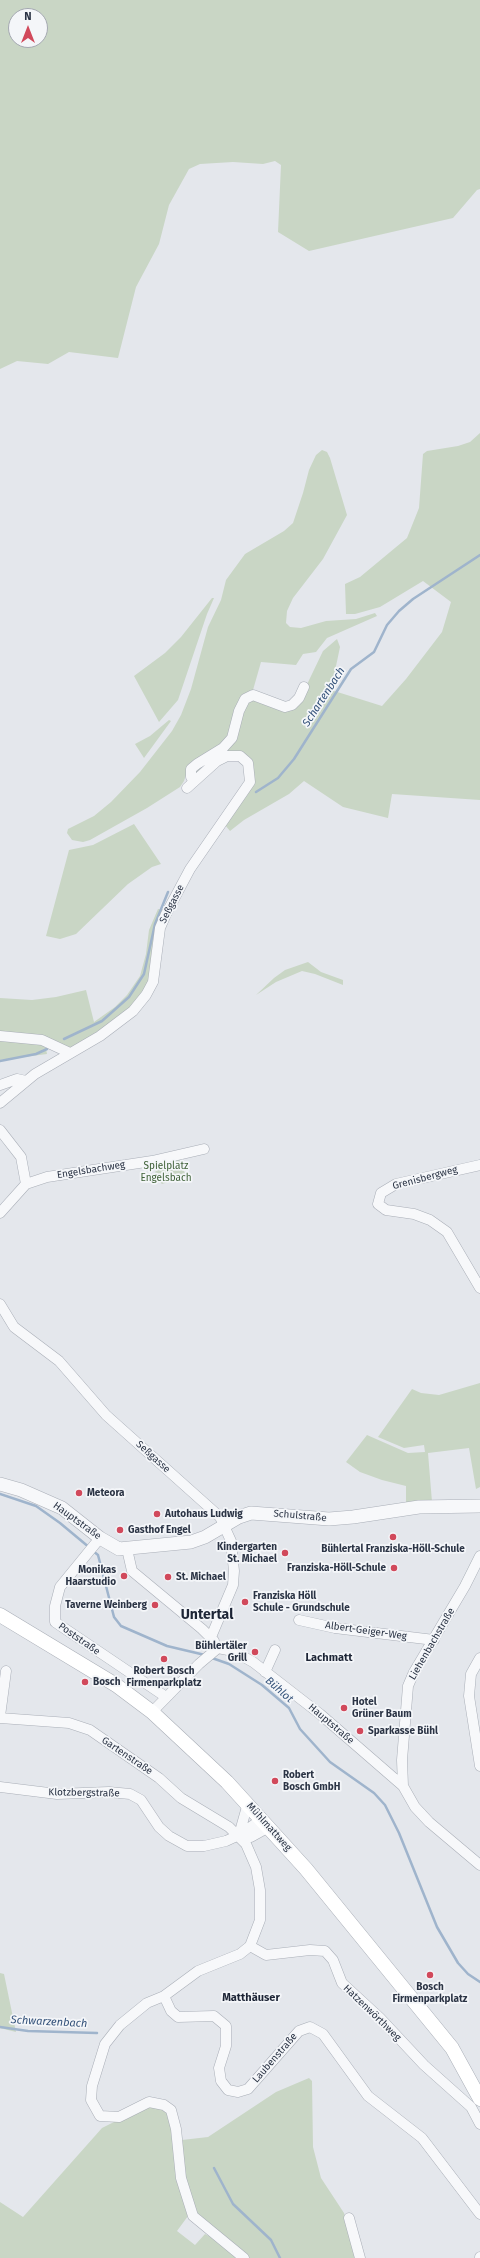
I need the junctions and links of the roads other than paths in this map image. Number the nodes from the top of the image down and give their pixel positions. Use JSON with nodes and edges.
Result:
{"nodes":[{"id":1,"x":304,"y":687,"type":"dead end"},
{"id":2,"x":0,"y":1036,"type":"edge"},
{"id":3,"x":70,"y":1053,"type":"junction"},
{"id":4,"x":26,"y":1081,"type":"junction"},
{"id":5,"x":0,"y":1085,"type":"edge"},
{"id":6,"x":0,"y":1103,"type":"edge"},
{"id":7,"x":0,"y":1130,"type":"edge"},
{"id":8,"x":204,"y":1149,"type":"dead end"},
{"id":9,"x":480,"y":1165,"type":"edge"},
{"id":10,"x":26,"y":1184,"type":"junction"},
{"id":11,"x":0,"y":1213,"type":"edge"},
{"id":12,"x":480,"y":1288,"type":"edge"},
{"id":13,"x":0,"y":1304,"type":"edge"},
{"id":14,"x":0,"y":1484,"type":"edge"},
{"id":15,"x":480,"y":1506,"type":"edge"},
{"id":16,"x":225,"y":1525,"type":"junction"},
{"id":17,"x":98,"y":1540,"type":"junction"},
{"id":18,"x":127,"y":1549,"type":"junction"},
{"id":19,"x":480,"y":1556,"type":"edge"},
{"id":20,"x":0,"y":1615,"type":"edge"},
{"id":21,"x":299,"y":1620,"type":"dead end"},
{"id":22,"x":211,"y":1637,"type":"junction"},
{"id":23,"x":434,"y":1640,"type":"junction"},
{"id":24,"x":215,"y":1650,"type":"junction"},
{"id":25,"x":275,"y":1650,"type":"dead end"},
{"id":26,"x":480,"y":1658,"type":"edge"},
{"id":27,"x":6,"y":1671,"type":"dead end"},
{"id":28,"x":265,"y":1672,"type":"junction"},
{"id":29,"x":166,"y":1697,"type":"junction"},
{"id":30,"x":152,"y":1712,"type":"junction"},
{"id":31,"x":0,"y":1717,"type":"edge"},
{"id":32,"x":480,"y":1766,"type":"edge"},
{"id":33,"x":403,"y":1786,"type":"junction"},
{"id":34,"x":0,"y":1787,"type":"edge"},
{"id":35,"x":248,"y":1803,"type":"junction"},
{"id":36,"x":265,"y":1823,"type":"junction"},
{"id":37,"x":239,"y":1835,"type":"junction"},
{"id":38,"x":480,"y":1865,"type":"edge"},
{"id":39,"x":250,"y":1946,"type":"junction"},
{"id":40,"x":164,"y":1996,"type":"junction"},
{"id":41,"x":480,"y":2099,"type":"edge"},
{"id":42,"x":480,"y":2124,"type":"edge"},
{"id":43,"x":480,"y":2214,"type":"edge"},
{"id":44,"x":349,"y":2218,"type":"dead end"},
{"id":45,"x":244,"y":2258,"type":"edge"},
{"id":46,"x":360,"y":2258,"type":"edge"}],
"edges":[{"from":1,"to":3,"type":"street","name":"Seßgasse"},
{"from":2,"to":3,"type":"street"},
{"from":3,"to":4,"type":"street","name":"Seßgasse"},
{"from":4,"to":5,"type":"street"},
{"from":4,"to":6,"type":"street","name":"Seßgasse"},
{"from":7,"to":10,"type":"street"},
{"from":8,"to":10,"type":"street","name":"Engelsbachweg"},
{"from":9,"to":12,"type":"street","name":"Grenisbergweg"},
{"from":10,"to":11,"type":"street"},
{"from":13,"to":16,"type":"street","name":"Seßgasse"},
{"from":14,"to":17,"type":"street","name":"Hauptstraße"},
{"from":15,"to":16,"type":"street","name":"Schulstraße"},
{"from":16,"to":18,"type":"street","name":"Schulstraße"},
{"from":16,"to":22,"type":"street","name":"Seßgasse"},
{"from":17,"to":18,"type":"street","name":"Hauptstraße"},
{"from":17,"to":29,"type":"street","name":"Poststraße"},
{"from":18,"to":22,"type":"street"},
{"from":19,"to":23,"type":"street","name":"Liehenbachstraße"},
{"from":20,"to":30,"type":"main road","name":"Mühlmattweg"},
{"from":21,"to":23,"type":"street","name":"Albert-Geiger-Weg"},
{"from":22,"to":24,"type":"street"},
{"from":23,"to":33,"type":"street","name":"Liehenbachstraße"},
{"from":24,"to":28,"type":"street","name":"Hauptstraße"},
{"from":24,"to":29,"type":"street"},
{"from":25,"to":28,"type":"street"},
{"from":26,"to":32,"type":"street"},
{"from":27,"to":31,"type":"street","name":"Gartenstraße"},
{"from":28,"to":33,"type":"street","name":"Hauptstraße"},
{"from":29,"to":30,"type":"street"},
{"from":30,"to":35,"type":"main road","name":"Mühlmattweg"},
{"from":31,"to":37,"type":"street","name":"Gartenstraße"},
{"from":33,"to":38,"type":"street","name":"Hauptstraße"},
{"from":34,"to":37,"type":"street","name":"Klotzbergstraße"},
{"from":35,"to":36,"type":"main road","name":"Mühlmattweg"},
{"from":35,"to":37,"type":"street"},
{"from":36,"to":37,"type":"street","name":"Klotzbergstraße"},
{"from":36,"to":41,"type":"main road","name":"Mühlmattweg"},
{"from":37,"to":39,"type":"street"},
{"from":39,"to":40,"type":"street"},
{"from":39,"to":42,"type":"street","name":"Hatzenwörthweg"},
{"from":40,"to":43,"type":"street","name":"Laubenstraße"},
{"from":40,"to":45,"type":"street"},
{"from":44,"to":46,"type":"street"}]}
